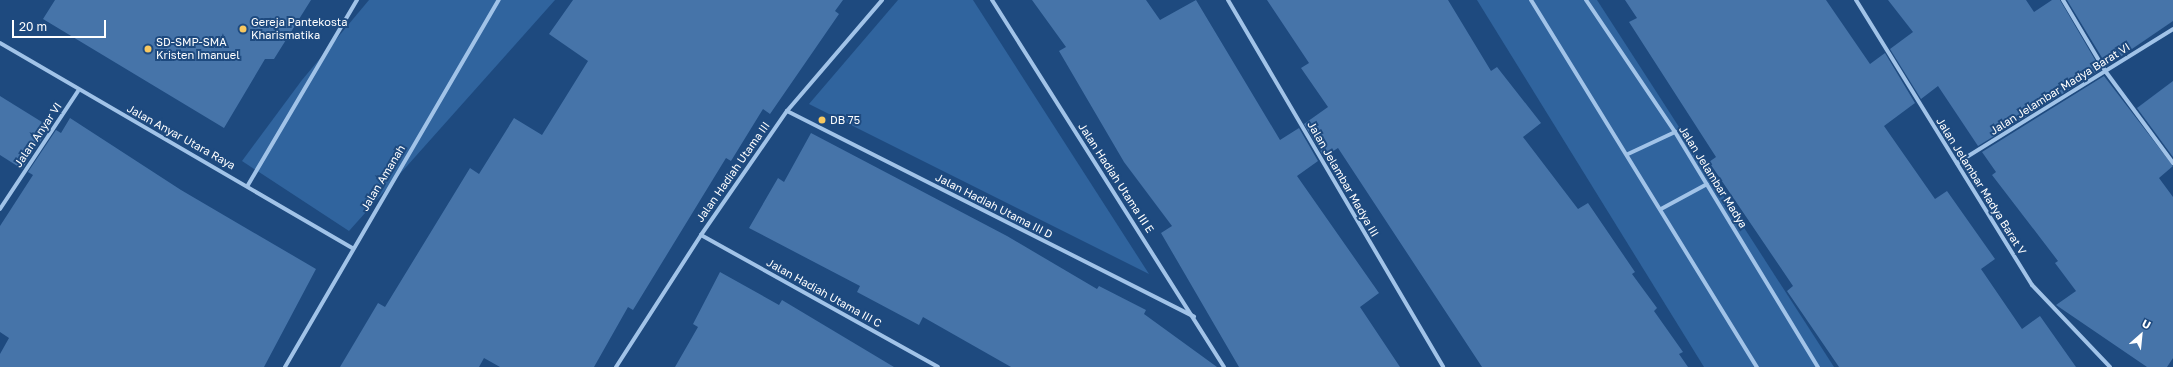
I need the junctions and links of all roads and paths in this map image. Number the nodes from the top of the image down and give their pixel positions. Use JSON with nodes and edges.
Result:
{"nodes":[{"id":1,"x":357,"y":0,"type":"edge"},
{"id":2,"x":499,"y":0,"type":"edge"},
{"id":3,"x":882,"y":0,"type":"edge"},
{"id":4,"x":992,"y":0,"type":"edge"},
{"id":5,"x":1228,"y":0,"type":"edge"},
{"id":6,"x":1531,"y":0,"type":"edge"},
{"id":7,"x":1586,"y":0,"type":"edge"},
{"id":8,"x":1856,"y":0,"type":"edge"},
{"id":9,"x":2063,"y":0,"type":"edge"},
{"id":10,"x":2173,"y":29,"type":"edge"},
{"id":11,"x":0,"y":43,"type":"edge"},
{"id":12,"x":2106,"y":72,"type":"junction"},
{"id":13,"x":78,"y":91,"type":"junction"},
{"id":14,"x":786,"y":111,"type":"junction"},
{"id":15,"x":1675,"y":132,"type":"junction"},
{"id":16,"x":1628,"y":154,"type":"junction"},
{"id":17,"x":1957,"y":163,"type":"junction"},
{"id":18,"x":2173,"y":163,"type":"edge"},
{"id":19,"x":1707,"y":184,"type":"junction"},
{"id":20,"x":248,"y":185,"type":"junction"},
{"id":21,"x":1661,"y":208,"type":"junction"},
{"id":22,"x":0,"y":209,"type":"edge"},
{"id":23,"x":701,"y":235,"type":"junction"},
{"id":24,"x":352,"y":248,"type":"junction"},
{"id":25,"x":1194,"y":317,"type":"junction"},
{"id":26,"x":286,"y":367,"type":"edge"},
{"id":27,"x":616,"y":367,"type":"edge"},
{"id":28,"x":938,"y":367,"type":"edge"},
{"id":29,"x":1224,"y":367,"type":"edge"},
{"id":30,"x":1443,"y":367,"type":"edge"},
{"id":31,"x":1757,"y":367,"type":"edge"},
{"id":32,"x":1818,"y":367,"type":"edge"},
{"id":33,"x":2110,"y":367,"type":"edge"}],
"edges":[{"from":1,"to":20,"type":"street"},
{"from":2,"to":24,"type":"street","name":"Jalan Amanah"},
{"from":3,"to":14,"type":"street","name":"Jalan Hadiah Utama III"},
{"from":4,"to":25,"type":"street","name":"Jalan Hadiah Utama III E"},
{"from":5,"to":30,"type":"street","name":"Jalan Jelambar Madya III"},
{"from":6,"to":16,"type":"street"},
{"from":7,"to":15,"type":"street","name":"Jalan Jelambar Madya"},
{"from":8,"to":17,"type":"street","name":"Jalan Jelambar Madya Barat V"},
{"from":9,"to":12,"type":"street"},
{"from":10,"to":12,"type":"street","name":"Jalan Jelambar Madya Barat VI"},
{"from":11,"to":13,"type":"street","name":"Jalan Anyar Utara Raya"},
{"from":12,"to":17,"type":"street","name":"Jalan Jelambar Madya Barat VI"},
{"from":12,"to":18,"type":"street"},
{"from":13,"to":20,"type":"street","name":"Jalan Anyar Utara Raya"},
{"from":13,"to":22,"type":"street","name":"Jalan Anyar VI"},
{"from":14,"to":23,"type":"street","name":"Jalan Hadiah Utama III"},
{"from":14,"to":25,"type":"street","name":"Jalan Hadiah Utama III D"},
{"from":15,"to":16,"type":"street"},
{"from":15,"to":19,"type":"street","name":"Jalan Jelambar Madya"},
{"from":16,"to":21,"type":"street"},
{"from":17,"to":33,"type":"street","name":"Jalan Jelambar Madya Barat V"},
{"from":19,"to":21,"type":"street"},
{"from":19,"to":32,"type":"street","name":"Jalan Jelambar Madya"},
{"from":20,"to":24,"type":"street","name":"Jalan Anyar Utara Raya"},
{"from":21,"to":31,"type":"street"},
{"from":23,"to":27,"type":"street","name":"Jalan Hadiah Utama III"},
{"from":23,"to":28,"type":"street","name":"Jalan Hadiah Utama III C"},
{"from":24,"to":26,"type":"street","name":"Jalan Amanah"},
{"from":25,"to":29,"type":"street","name":"Jalan Hadiah Utama III E"}]}
